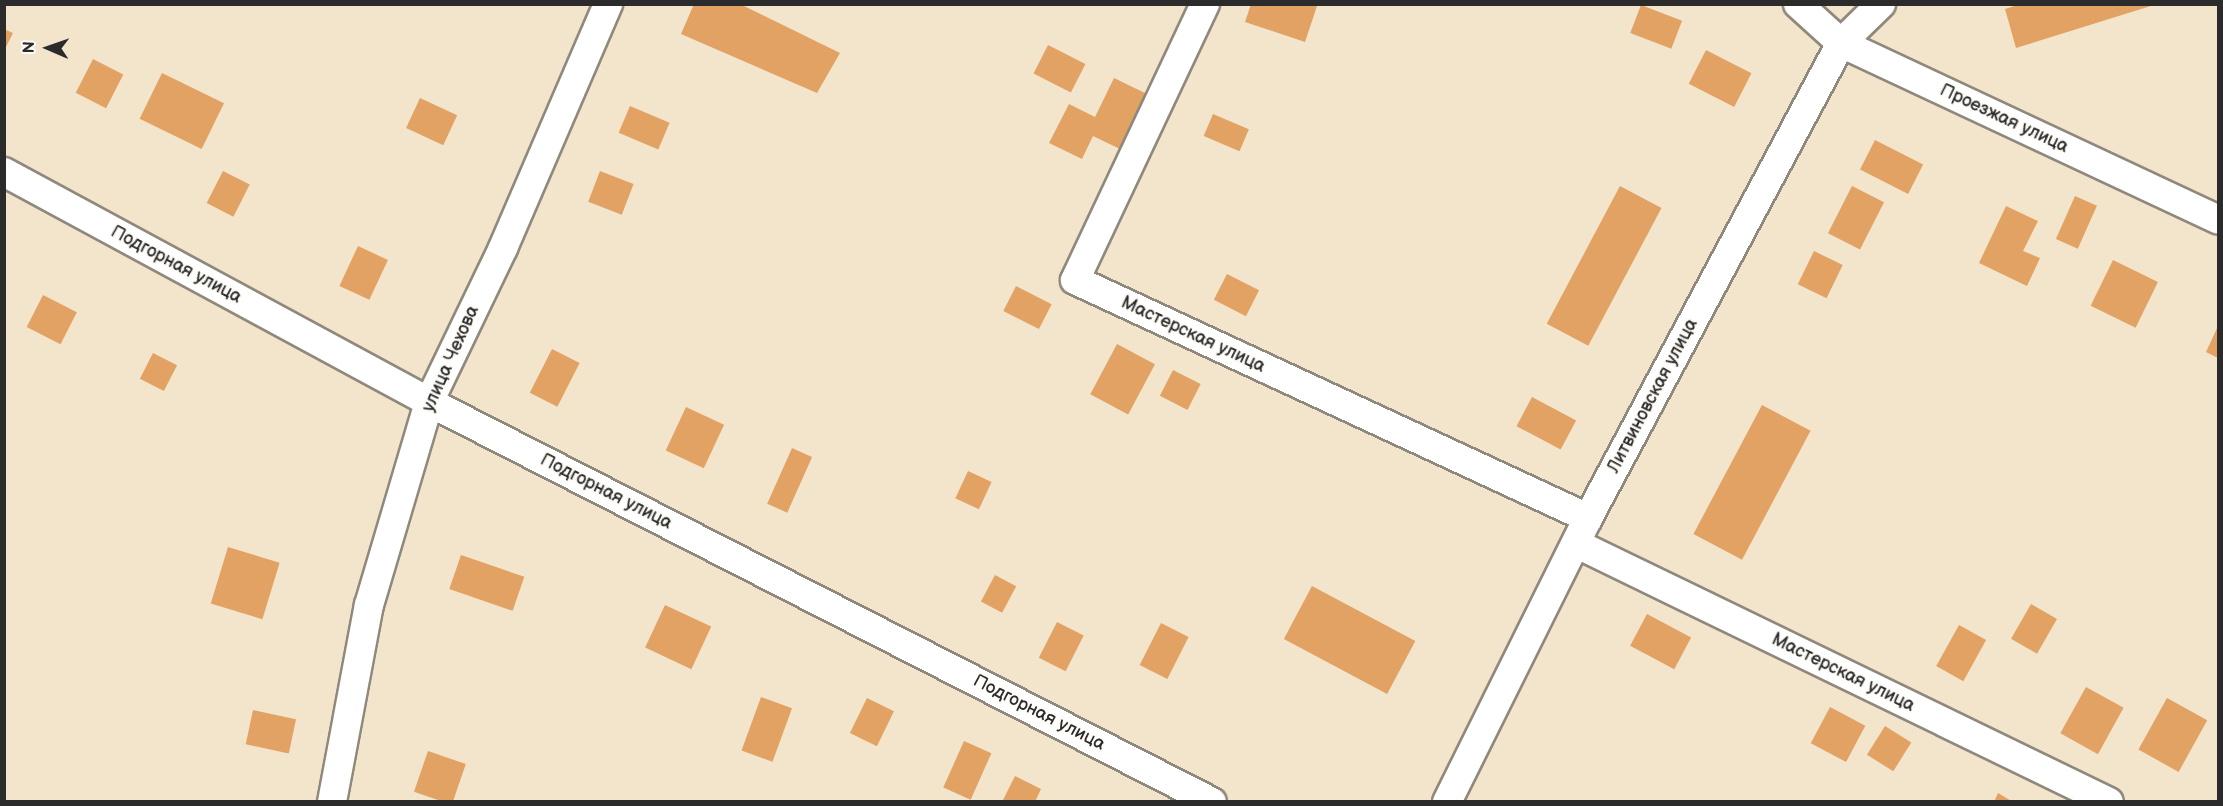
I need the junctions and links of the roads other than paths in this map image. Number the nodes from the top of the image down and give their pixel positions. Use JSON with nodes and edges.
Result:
{"nodes":[{"id":1,"x":608,"y":4,"type":"edge"},
{"id":2,"x":1205,"y":4,"type":"edge"},
{"id":3,"x":1798,"y":4,"type":"edge"},
{"id":4,"x":1881,"y":4,"type":"edge"},
{"id":5,"x":1841,"y":43,"type":"junction"},
{"id":6,"x":4,"y":172,"type":"edge"},
{"id":7,"x":2218,"y":220,"type":"edge"},
{"id":8,"x":429,"y":402,"type":"junction"},
{"id":9,"x":1583,"y":531,"type":"junction"},
{"id":10,"x":332,"y":801,"type":"edge"},
{"id":11,"x":1212,"y":801,"type":"edge"},
{"id":12,"x":1447,"y":801,"type":"edge"},
{"id":13,"x":2109,"y":801,"type":"edge"}],
"edges":[{"from":1,"to":8,"type":"street","name":"улица Чехова"},
{"from":2,"to":9,"type":"street","name":"Мастерская улица"},
{"from":3,"to":5,"type":"street","name":"Проезжая улица"},
{"from":4,"to":5,"type":"street","name":"Литвиновская улица"},
{"from":5,"to":7,"type":"street","name":"Проезжая улица"},
{"from":5,"to":9,"type":"street","name":"Литвиновская улица"},
{"from":6,"to":8,"type":"street","name":"Подгорная улица"},
{"from":8,"to":10,"type":"street","name":"улица Чехова"},
{"from":8,"to":11,"type":"street","name":"Подгорная улица"},
{"from":9,"to":12,"type":"street","name":"Литвиновская улица"},
{"from":9,"to":13,"type":"street","name":"Мастерская улица"}]}
